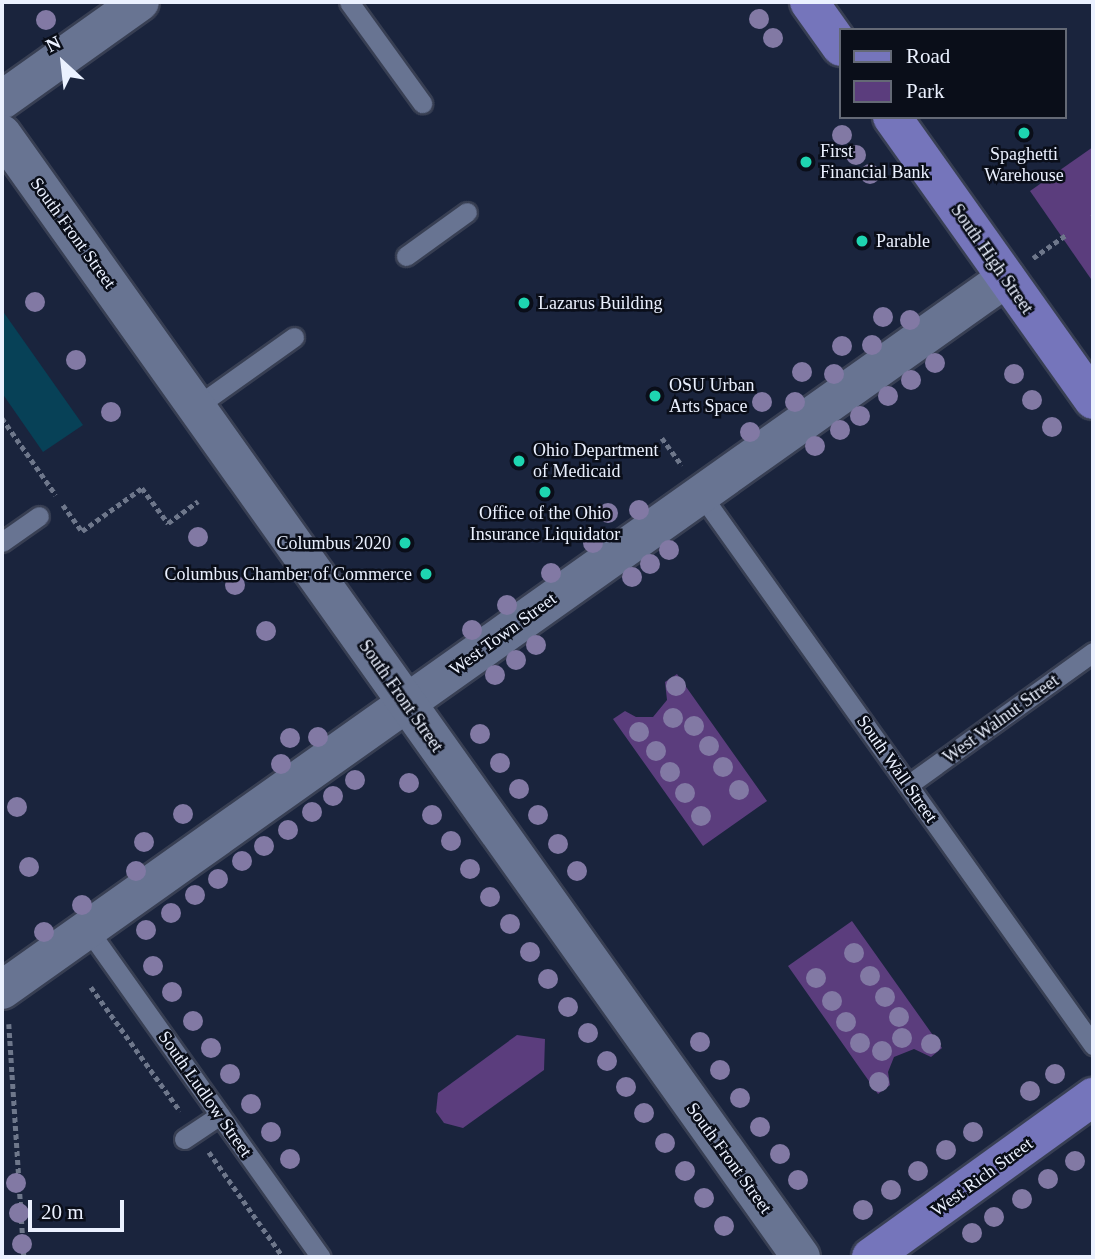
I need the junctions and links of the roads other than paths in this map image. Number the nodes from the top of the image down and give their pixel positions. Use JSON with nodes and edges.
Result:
{"nodes":[{"id":1,"x":140,"y":2,"type":"edge"},
{"id":2,"x":349,"y":2,"type":"edge"},
{"id":3,"x":809,"y":2,"type":"edge"},
{"id":4,"x":839,"y":44,"type":"edge"},
{"id":5,"x":2,"y":100,"type":"edge"},
{"id":6,"x":422,"y":103,"type":"dead end"},
{"id":7,"x":893,"y":119,"type":"edge"},
{"id":8,"x":2,"y":134,"type":"edge"},
{"id":9,"x":467,"y":212,"type":"dead end"},
{"id":10,"x":406,"y":256,"type":"dead end"},
{"id":11,"x":1006,"y":278,"type":"junction"},
{"id":12,"x":294,"y":337,"type":"dead end"},
{"id":13,"x":1093,"y":400,"type":"edge"},
{"id":14,"x":197,"y":406,"type":"junction"},
{"id":15,"x":701,"y":493,"type":"junction"},
{"id":16,"x":40,"y":516,"type":"dead end"},
{"id":17,"x":2,"y":542,"type":"edge"},
{"id":18,"x":1093,"y":652,"type":"edge"},
{"id":19,"x":406,"y":704,"type":"junction"},
{"id":20,"x":908,"y":785,"type":"junction"},
{"id":21,"x":89,"y":931,"type":"junction"},
{"id":22,"x":6,"y":1003,"type":"edge"},
{"id":23,"x":1093,"y":1045,"type":"edge"},
{"id":24,"x":1093,"y":1097,"type":"edge"},
{"id":25,"x":220,"y":1115,"type":"junction"},
{"id":26,"x":184,"y":1139,"type":"dead end"},
{"id":27,"x":321,"y":1257,"type":"edge"},
{"id":28,"x":801,"y":1257,"type":"edge"},
{"id":29,"x":871,"y":1257,"type":"edge"}],
"edges":[{"from":1,"to":5,"type":"street"},
{"from":2,"to":6,"type":"lane"},
{"from":3,"to":4,"type":"main road"},
{"from":7,"to":11,"type":"main road","name":"South High Street"},
{"from":8,"to":14,"type":"street","name":"South Front Street"},
{"from":9,"to":10,"type":"lane"},
{"from":11,"to":13,"type":"main road","name":"South High Street"},
{"from":11,"to":15,"type":"street","name":"West Town Street"},
{"from":12,"to":14,"type":"lane"},
{"from":14,"to":19,"type":"street","name":"South Front Street"},
{"from":15,"to":19,"type":"street","name":"West Town Street"},
{"from":15,"to":20,"type":"lane","name":"South Wall Street"},
{"from":16,"to":17,"type":"lane"},
{"from":18,"to":20,"type":"lane","name":"West Walnut Street"},
{"from":19,"to":21,"type":"street","name":"West Town Street"},
{"from":19,"to":28,"type":"street","name":"South Front Street"},
{"from":20,"to":23,"type":"lane","name":"South Wall Street"},
{"from":21,"to":22,"type":"street","name":"West Town Street"},
{"from":21,"to":25,"type":"lane","name":"South Ludlow Street"},
{"from":24,"to":29,"type":"main road","name":"West Rich Street"},
{"from":25,"to":26,"type":"lane"},
{"from":25,"to":27,"type":"lane","name":"South Ludlow Street"}]}
